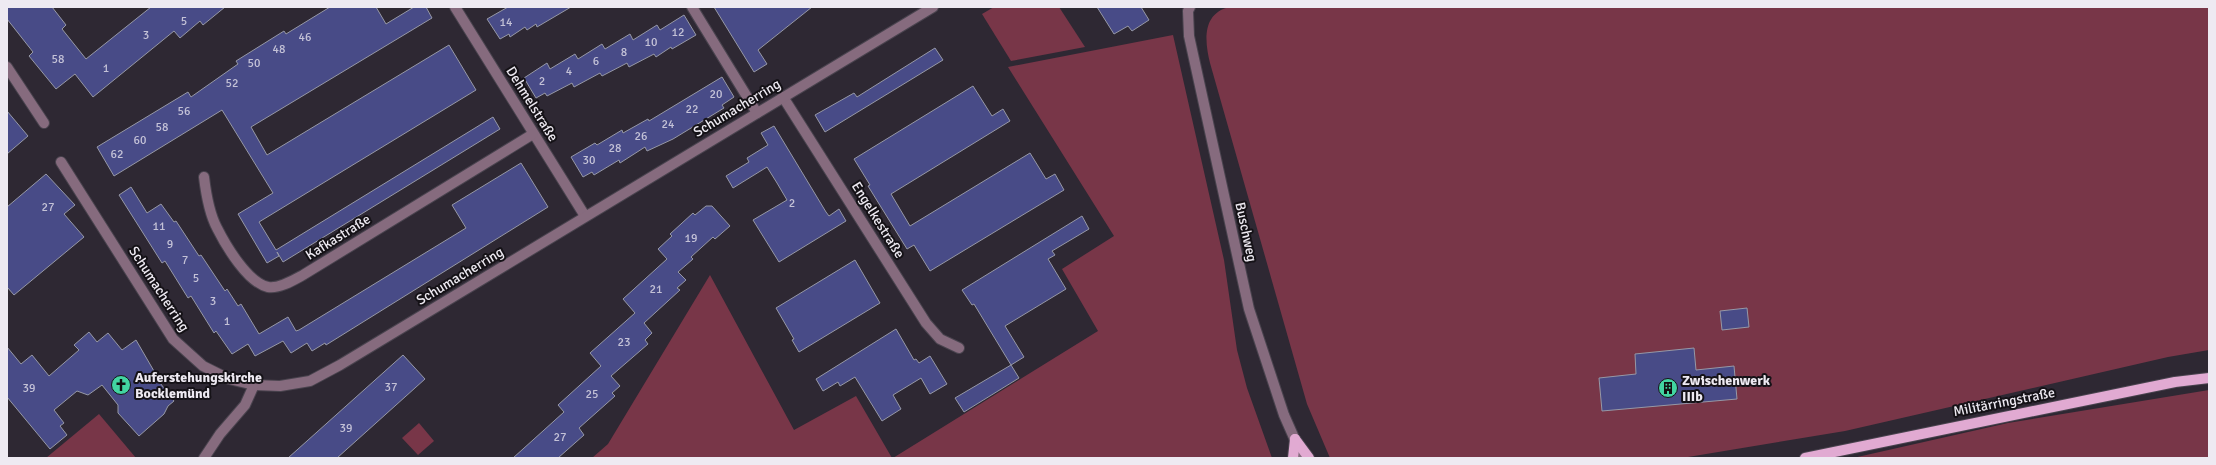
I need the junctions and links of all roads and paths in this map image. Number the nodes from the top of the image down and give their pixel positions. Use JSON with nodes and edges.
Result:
{"nodes":[{"id":1,"x":454,"y":7,"type":"edge"},
{"id":2,"x":692,"y":7,"type":"edge"},
{"id":3,"x":933,"y":7,"type":"edge"},
{"id":4,"x":1190,"y":7,"type":"edge"},
{"id":5,"x":7,"y":66,"type":"edge"},
{"id":6,"x":783,"y":97,"type":"junction"},
{"id":7,"x":757,"y":113,"type":"junction"},
{"id":8,"x":44,"y":123,"type":"dead end"},
{"id":9,"x":533,"y":134,"type":"junction"},
{"id":10,"x":61,"y":162,"type":"dead end"},
{"id":11,"x":204,"y":177,"type":"dead end"},
{"id":12,"x":585,"y":216,"type":"junction"},
{"id":13,"x":958,"y":348,"type":"dead end"},
{"id":14,"x":2209,"y":378,"type":"edge"},
{"id":15,"x":254,"y":385,"type":"junction"},
{"id":16,"x":1295,"y":439,"type":"junction"},
{"id":17,"x":204,"y":458,"type":"edge"},
{"id":18,"x":1293,"y":458,"type":"edge"},
{"id":19,"x":1303,"y":458,"type":"edge"},
{"id":20,"x":1309,"y":458,"type":"edge"},
{"id":21,"x":1805,"y":458,"type":"edge"}],
"edges":[{"from":1,"to":9,"type":"street","name":"Dehmelstraße"},
{"from":2,"to":7,"type":"street"},
{"from":3,"to":6,"type":"street","name":"Schumacherring"},
{"from":4,"to":16,"type":"street","name":"Buschweg"},
{"from":5,"to":8,"type":"street"},
{"from":6,"to":7,"type":"street","name":"Schumacherring"},
{"from":6,"to":13,"type":"street","name":"Engelkestraße"},
{"from":7,"to":12,"type":"street","name":"Schumacherring"},
{"from":9,"to":11,"type":"street","name":"Kafkastraße"},
{"from":9,"to":12,"type":"street","name":"Dehmelstraße"},
{"from":10,"to":15,"type":"street","name":"Schumacherring"},
{"from":12,"to":15,"type":"street","name":"Schumacherring"},
{"from":14,"to":21,"type":"main road","name":"Militärringstraße"},
{"from":15,"to":17,"type":"street"},
{"from":16,"to":18,"type":"main road"},
{"from":16,"to":19,"type":"street","name":"Buschweg"},
{"from":16,"to":20,"type":"main road"}]}
